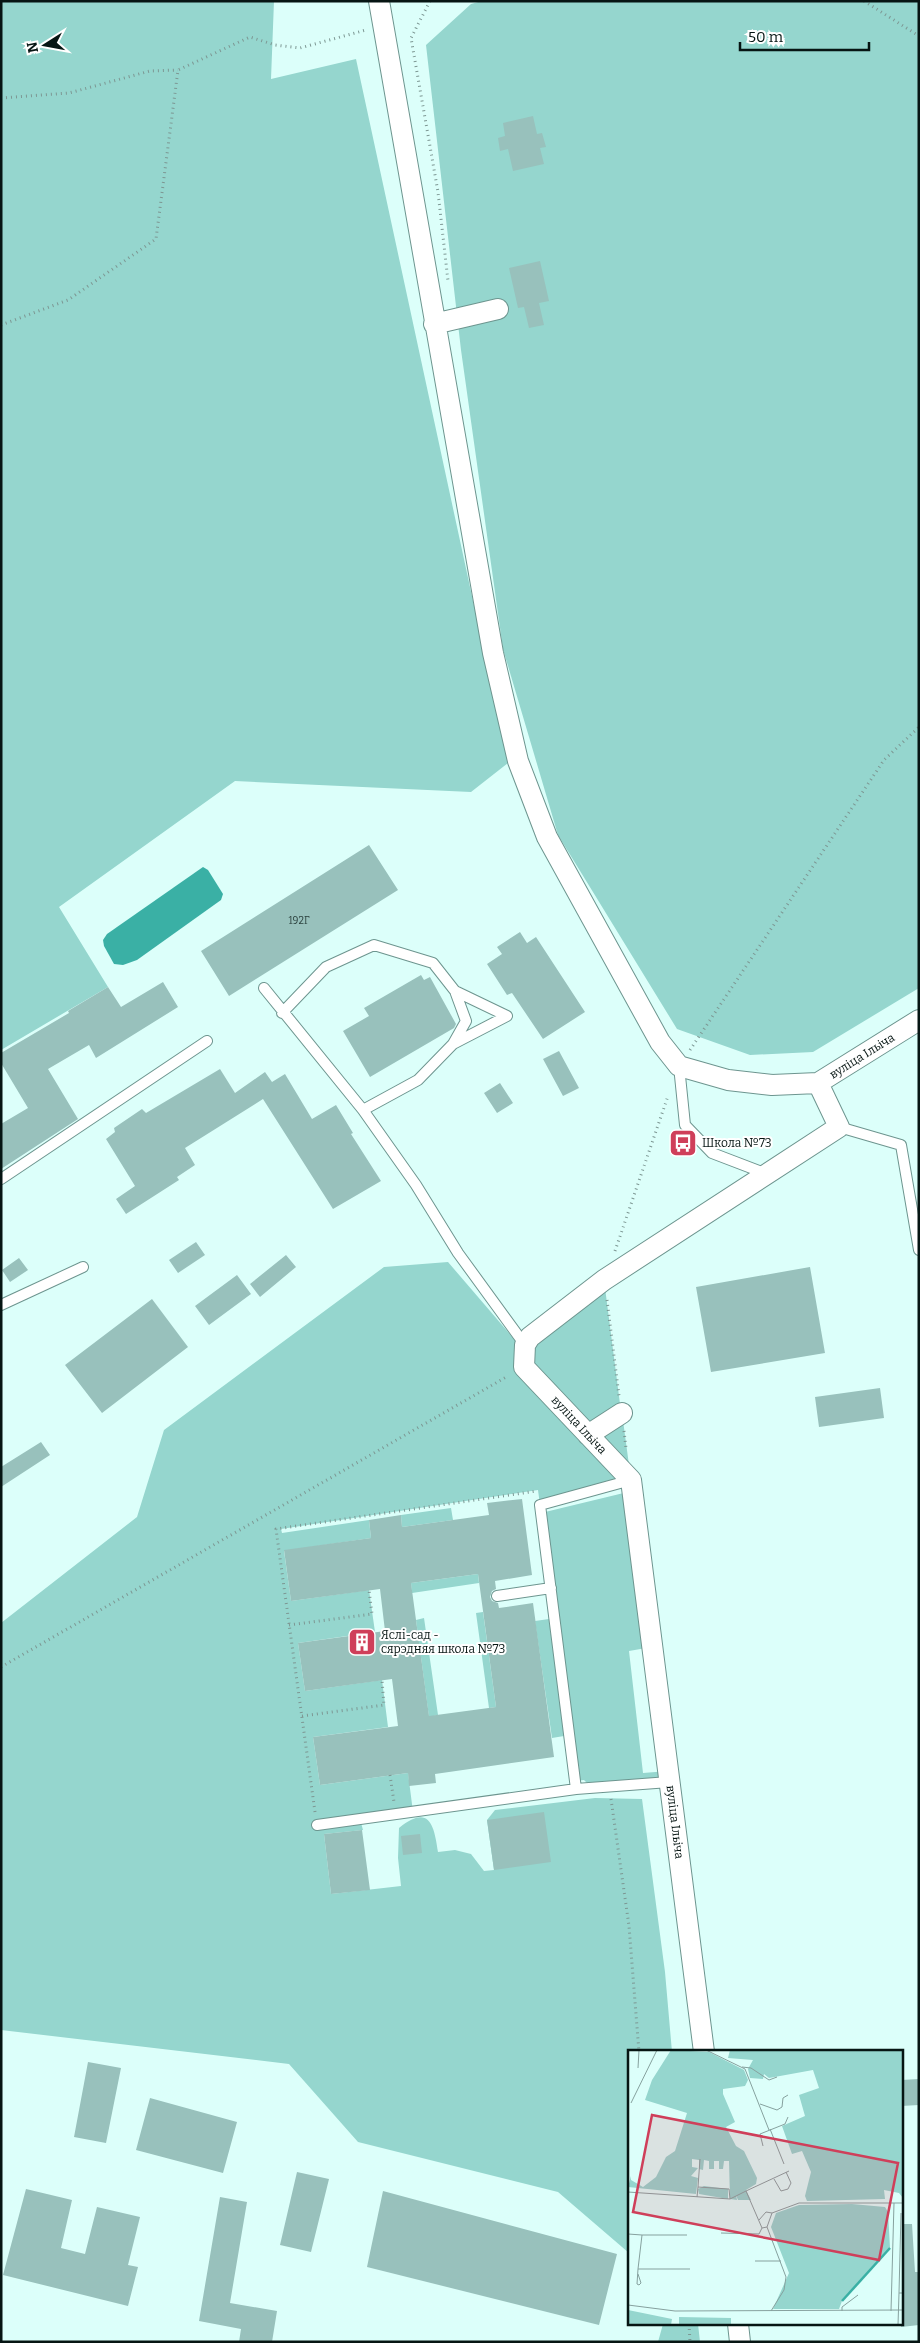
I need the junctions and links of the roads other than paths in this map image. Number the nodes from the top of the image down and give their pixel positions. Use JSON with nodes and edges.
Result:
{"nodes":[{"id":1,"x":379,"y":1,"type":"edge"},
{"id":2,"x":498,"y":309,"type":"dead end"},
{"id":3,"x":434,"y":324,"type":"junction"},
{"id":4,"x":264,"y":988,"type":"dead end"},
{"id":5,"x":454,"y":991,"type":"junction"},
{"id":6,"x":282,"y":1013,"type":"junction"},
{"id":7,"x":919,"y":1020,"type":"edge"},
{"id":8,"x":208,"y":1041,"type":"dead end"},
{"id":9,"x":453,"y":1044,"type":"junction"},
{"id":10,"x":679,"y":1066,"type":"junction"},
{"id":11,"x":818,"y":1083,"type":"junction"},
{"id":12,"x":363,"y":1110,"type":"junction"},
{"id":13,"x":839,"y":1127,"type":"junction"},
{"id":14,"x":767,"y":1174,"type":"junction"},
{"id":15,"x":1,"y":1179,"type":"edge"},
{"id":16,"x":919,"y":1250,"type":"edge"},
{"id":17,"x":84,"y":1267,"type":"dead end"},
{"id":18,"x":1,"y":1305,"type":"edge"},
{"id":19,"x":525,"y":1346,"type":"junction"},
{"id":20,"x":622,"y":1413,"type":"dead end"},
{"id":21,"x":588,"y":1435,"type":"junction"},
{"id":22,"x":631,"y":1480,"type":"junction"},
{"id":23,"x":551,"y":1588,"type":"junction"},
{"id":24,"x":497,"y":1596,"type":"dead end"},
{"id":25,"x":670,"y":1782,"type":"junction"},
{"id":26,"x":576,"y":1789,"type":"junction"},
{"id":27,"x":317,"y":1825,"type":"road end"},
{"id":28,"x":704,"y":2050,"type":"edge"},
{"id":29,"x":738,"y":2326,"type":"edge"},
{"id":30,"x":740,"y":2342,"type":"edge"}],
"edges":[{"from":1,"to":3,"type":"street"},
{"from":2,"to":3,"type":"street"},
{"from":3,"to":10,"type":"street"},
{"from":4,"to":6,"type":"lane"},
{"from":5,"to":6,"type":"lane"},
{"from":5,"to":9,"type":"lane"},
{"from":5,"to":9,"type":"lane"},
{"from":6,"to":12,"type":"lane"},
{"from":7,"to":11,"type":"street","name":"вуліца Ільіча"},
{"from":8,"to":15,"type":"lane"},
{"from":9,"to":12,"type":"lane"},
{"from":10,"to":11,"type":"street"},
{"from":10,"to":14,"type":"lane"},
{"from":11,"to":13,"type":"street","name":"вуліца Ільіча"},
{"from":12,"to":19,"type":"lane"},
{"from":13,"to":14,"type":"street"},
{"from":13,"to":16,"type":"lane"},
{"from":14,"to":19,"type":"street"},
{"from":17,"to":18,"type":"lane"},
{"from":19,"to":21,"type":"street","name":"вуліца Ільіча"},
{"from":20,"to":21,"type":"street"},
{"from":21,"to":22,"type":"street","name":"вуліца Ільіча"},
{"from":22,"to":23,"type":"lane"},
{"from":22,"to":25,"type":"street","name":"вуліца Ільіча"},
{"from":23,"to":24,"type":"lane"},
{"from":23,"to":26,"type":"lane"},
{"from":25,"to":26,"type":"lane"},
{"from":25,"to":28,"type":"street","name":"вуліца Ільіча"},
{"from":26,"to":27,"type":"lane"},
{"from":29,"to":30,"type":"street"}]}
